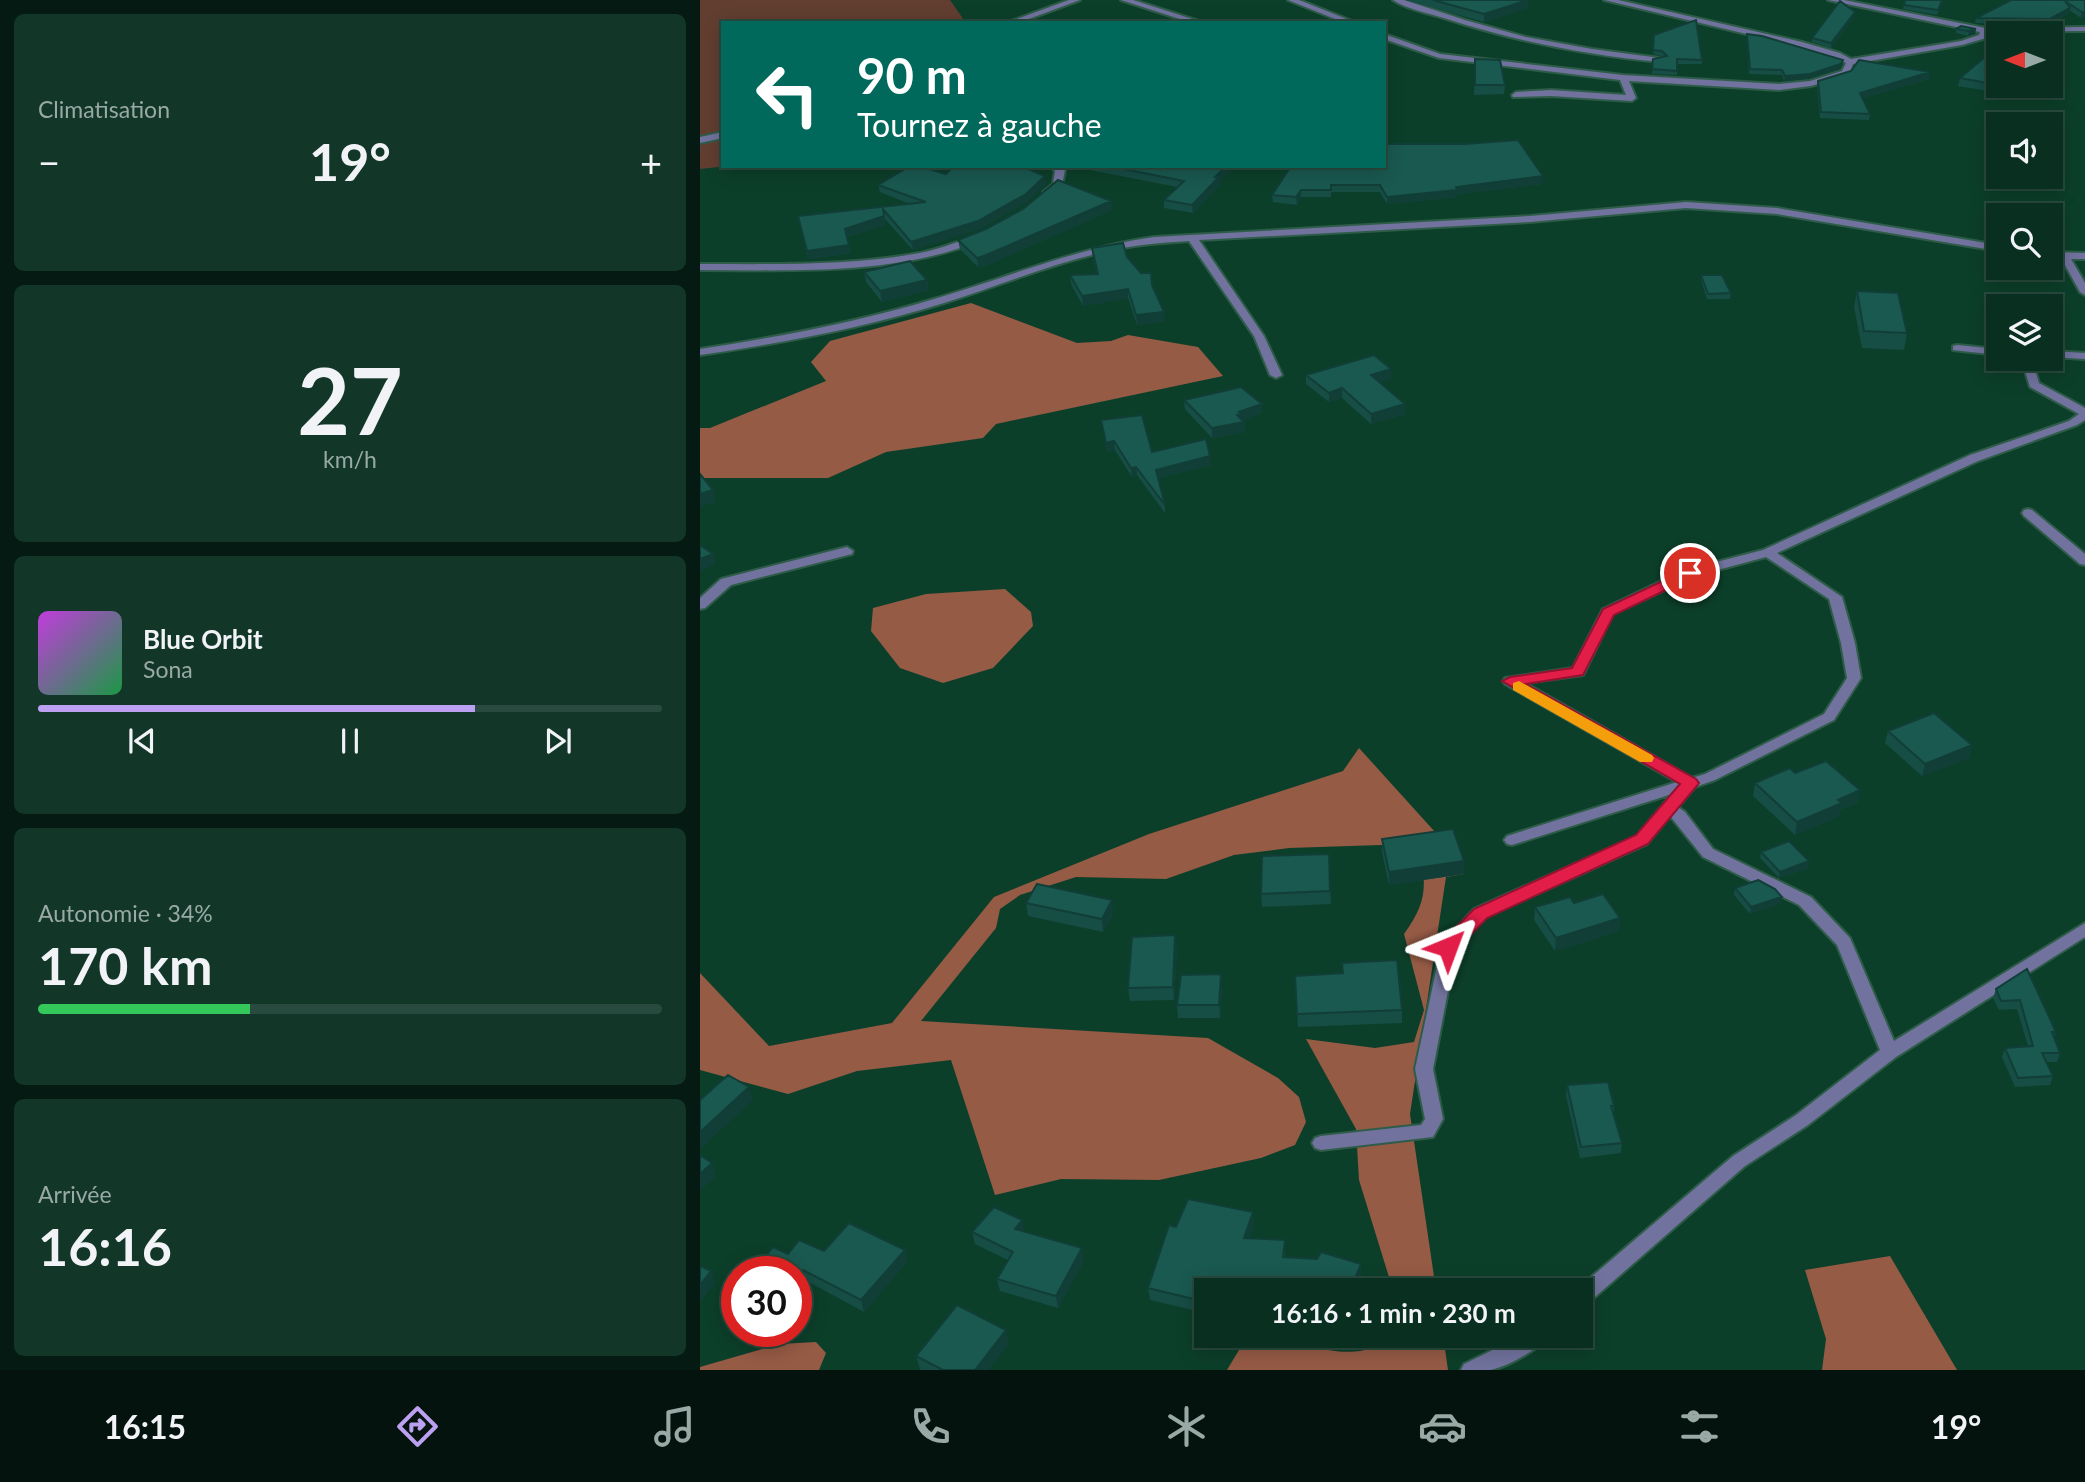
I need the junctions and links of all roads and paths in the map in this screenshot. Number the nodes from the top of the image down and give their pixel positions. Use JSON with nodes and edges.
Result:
{"nodes":[{"id":1,"x":1076,"y":0,"type":"edge"},
{"id":2,"x":1125,"y":0,"type":"edge"},
{"id":3,"x":1292,"y":0,"type":"edge"},
{"id":4,"x":1397,"y":0,"type":"edge"},
{"id":5,"x":1608,"y":0,"type":"edge"},
{"id":6,"x":1832,"y":0,"type":"edge"},
{"id":7,"x":1016,"y":21,"type":"edge"},
{"id":8,"x":1193,"y":21,"type":"edge"},
{"id":9,"x":1348,"y":21,"type":"edge"},
{"id":10,"x":2085,"y":29,"type":"edge"},
{"id":11,"x":1985,"y":30,"type":"junction"},
{"id":12,"x":1386,"y":37,"type":"edge"},
{"id":13,"x":1660,"y":60,"type":"edge"},
{"id":14,"x":1850,"y":62,"type":"junction"},
{"id":15,"x":1623,"y":78,"type":"junction"},
{"id":16,"x":1516,"y":95,"type":"dead end"},
{"id":17,"x":721,"y":135,"type":"edge"},
{"id":18,"x":700,"y":140,"type":"edge"},
{"id":19,"x":1057,"y":168,"type":"edge"},
{"id":20,"x":1038,"y":201,"type":"edge"},
{"id":21,"x":984,"y":234,"type":"edge"},
{"id":22,"x":1194,"y":239,"type":"junction"},
{"id":23,"x":1986,"y":246,"type":"edge"},
{"id":24,"x":2085,"y":256,"type":"edge"},
{"id":25,"x":2065,"y":257,"type":"joint"},
{"id":26,"x":700,"y":267,"type":"edge"},
{"id":27,"x":2085,"y":292,"type":"edge"},
{"id":28,"x":1956,"y":348,"type":"dead end"},
{"id":29,"x":1986,"y":351,"type":"edge"},
{"id":30,"x":700,"y":352,"type":"edge"},
{"id":31,"x":2063,"y":355,"type":"edge"},
{"id":32,"x":2085,"y":356,"type":"edge"},
{"id":33,"x":2030,"y":371,"type":"edge"},
{"id":34,"x":1276,"y":375,"type":"dead end"},
{"id":35,"x":2085,"y":414,"type":"edge"},
{"id":36,"x":2028,"y":513,"type":"dead end"},
{"id":37,"x":847,"y":551,"type":"dead end"},
{"id":38,"x":1768,"y":553,"type":"junction"},
{"id":39,"x":2085,"y":561,"type":"edge"},
{"id":40,"x":700,"y":605,"type":"edge"},
{"id":41,"x":1690,"y":783,"type":"junction"},
{"id":42,"x":1669,"y":808,"type":"junction"},
{"id":43,"x":1512,"y":840,"type":"dead end"},
{"id":44,"x":2085,"y":929,"type":"edge"},
{"id":45,"x":1890,"y":1052,"type":"junction"},
{"id":46,"x":1321,"y":1143,"type":"dead end"},
{"id":47,"x":1593,"y":1287,"type":"edge"},
{"id":48,"x":1519,"y":1348,"type":"edge"},
{"id":49,"x":1471,"y":1370,"type":"edge"}],
"edges":[{"from":1,"to":7,"type":"street"},
{"from":2,"to":8,"type":"street"},
{"from":3,"to":9,"type":"street"},
{"from":4,"to":13,"type":"street"},
{"from":5,"to":14,"type":"street"},
{"from":6,"to":11,"type":"street"},
{"from":10,"to":11,"type":"street"},
{"from":11,"to":14,"type":"street"},
{"from":12,"to":15,"type":"street"},
{"from":14,"to":15,"type":"street"},
{"from":15,"to":16,"type":"street"},
{"from":17,"to":18,"type":"street"},
{"from":19,"to":20,"type":"street"},
{"from":21,"to":26,"type":"street"},
{"from":22,"to":23,"type":"street"},
{"from":22,"to":30,"type":"street"},
{"from":22,"to":34,"type":"street"},
{"from":24,"to":25,"type":"street"},
{"from":25,"to":27,"type":"street"},
{"from":28,"to":29,"type":"street"},
{"from":31,"to":32,"type":"street"},
{"from":33,"to":35,"type":"street"},
{"from":35,"to":38,"type":"street"},
{"from":36,"to":39,"type":"street"},
{"from":37,"to":40,"type":"street"},
{"from":38,"to":41,"type":"street"},
{"from":38,"to":41,"type":"street"},
{"from":41,"to":42,"type":"street"},
{"from":41,"to":43,"type":"street"},
{"from":42,"to":45,"type":"street"},
{"from":42,"to":46,"type":"street"},
{"from":44,"to":45,"type":"street"},
{"from":45,"to":47,"type":"street"},
{"from":48,"to":49,"type":"street"}]}
